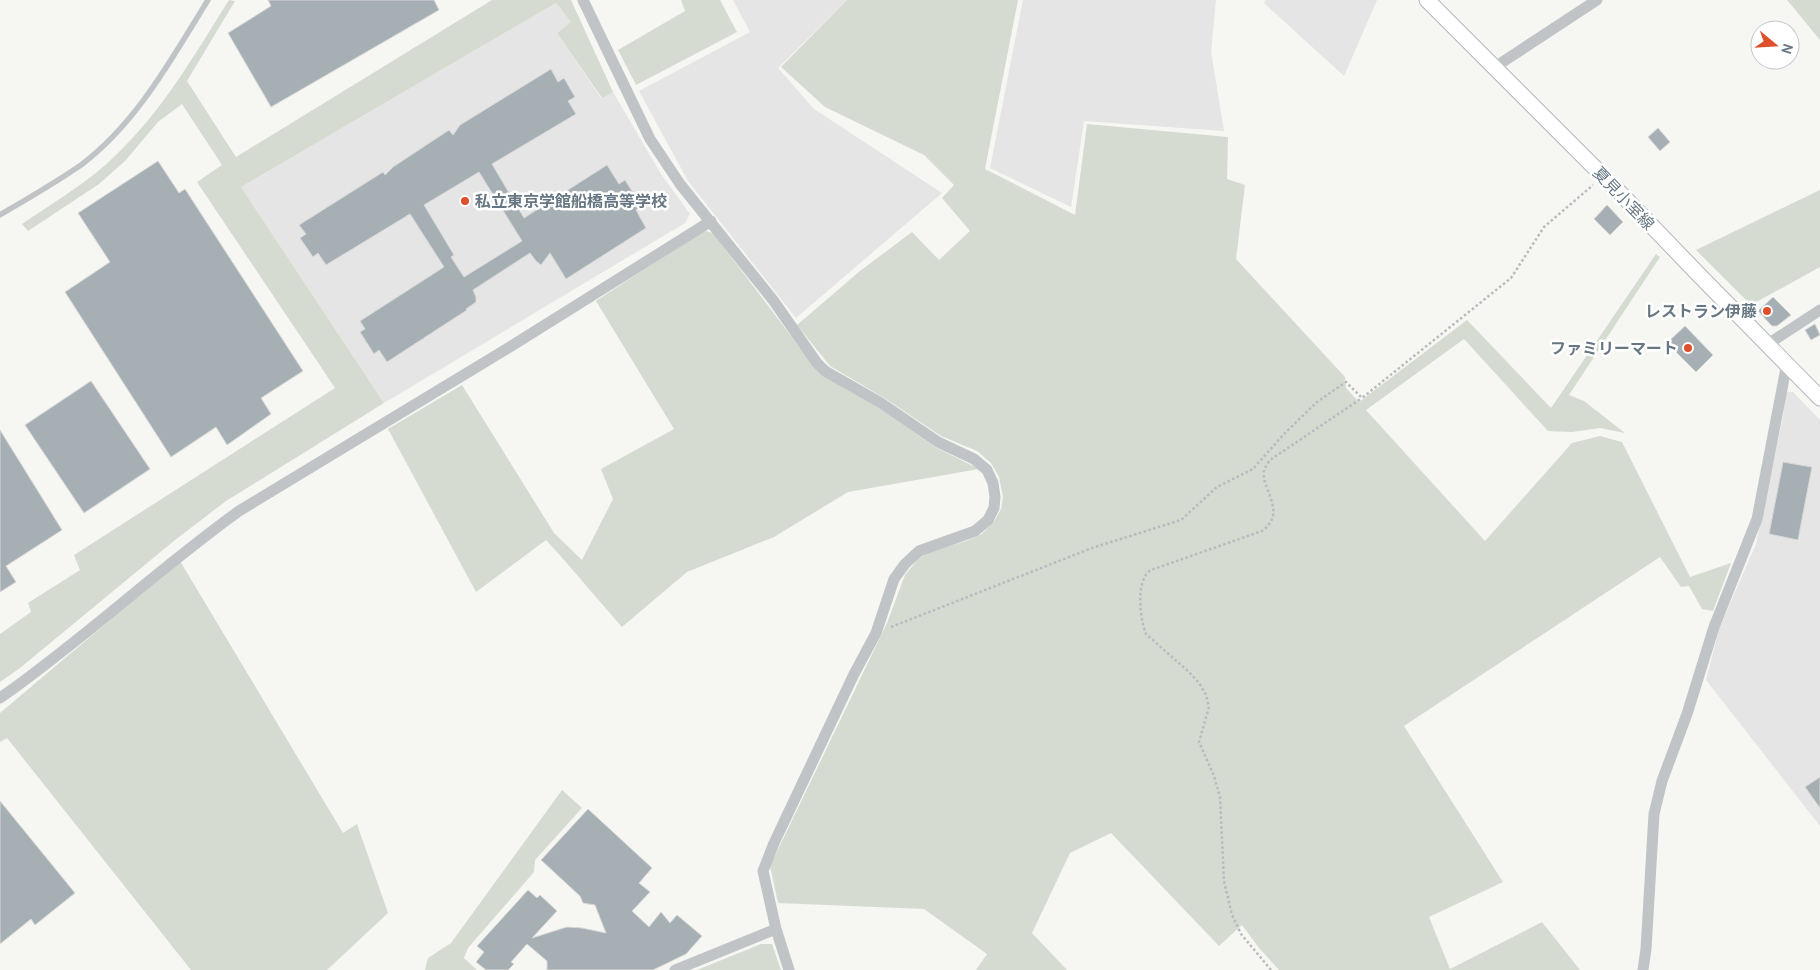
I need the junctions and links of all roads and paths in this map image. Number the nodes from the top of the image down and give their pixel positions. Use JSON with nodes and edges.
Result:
{"nodes":[{"id":1,"x":208,"y":0,"type":"edge"},
{"id":2,"x":583,"y":0,"type":"edge"},
{"id":3,"x":1427,"y":0,"type":"edge"},
{"id":4,"x":1597,"y":0,"type":"edge"},
{"id":5,"x":1495,"y":67,"type":"junction"},
{"id":6,"x":1603,"y":176,"type":"junction"},
{"id":7,"x":0,"y":216,"type":"edge"},
{"id":8,"x":710,"y":221,"type":"junction"},
{"id":9,"x":1820,"y":310,"type":"edge"},
{"id":10,"x":1768,"y":344,"type":"junction"},
{"id":11,"x":1787,"y":363,"type":"junction"},
{"id":12,"x":1362,"y":398,"type":"junction"},
{"id":13,"x":1820,"y":398,"type":"edge"},
{"id":14,"x":876,"y":632,"type":"junction"},
{"id":15,"x":0,"y":698,"type":"edge"},
{"id":16,"x":776,"y":929,"type":"junction"},
{"id":17,"x":675,"y":970,"type":"edge"},
{"id":18,"x":789,"y":970,"type":"edge"},
{"id":19,"x":1271,"y":970,"type":"edge"},
{"id":20,"x":1643,"y":970,"type":"edge"}],
"edges":[{"from":1,"to":7,"type":"lane"},
{"from":2,"to":8,"type":"street"},
{"from":3,"to":5,"type":"main road","name":"夏見小室線"},
{"from":4,"to":5,"type":"street"},
{"from":5,"to":6,"type":"main road","name":"夏見小室線"},
{"from":6,"to":10,"type":"main road","name":"夏見小室線"},
{"from":6,"to":12,"type":"path"},
{"from":8,"to":14,"type":"street"},
{"from":8,"to":15,"type":"street"},
{"from":9,"to":10,"type":"street"},
{"from":10,"to":11,"type":"main road","name":"夏見小室線"},
{"from":11,"to":13,"type":"main road","name":"夏見小室線"},
{"from":11,"to":20,"type":"street"},
{"from":12,"to":14,"type":"path"},
{"from":12,"to":19,"type":"path"},
{"from":14,"to":16,"type":"street"},
{"from":16,"to":17,"type":"street"},
{"from":16,"to":18,"type":"street"}]}
